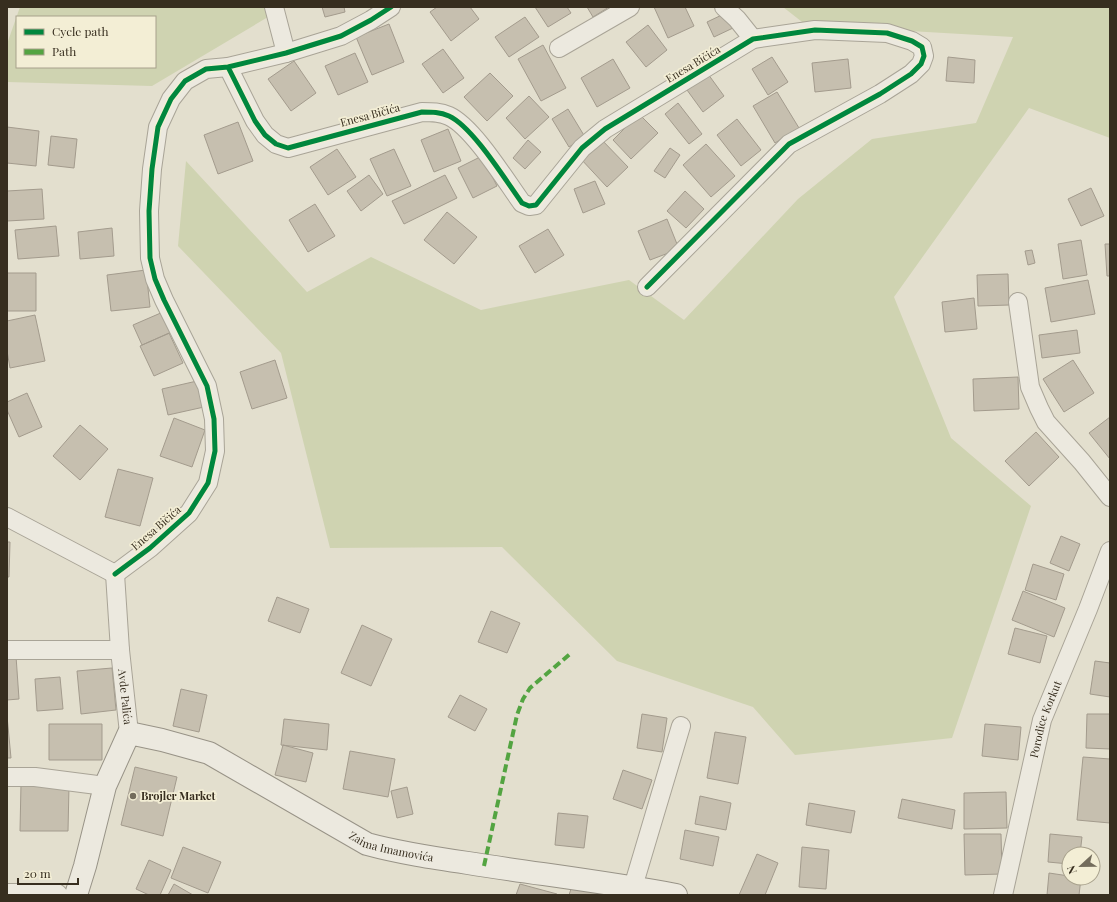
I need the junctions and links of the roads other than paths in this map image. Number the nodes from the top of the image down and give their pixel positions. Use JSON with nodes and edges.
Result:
{"nodes":[{"id":1,"x":274,"y":7,"type":"edge"},
{"id":2,"x":391,"y":7,"type":"edge"},
{"id":3,"x":630,"y":7,"type":"edge"},
{"id":4,"x":724,"y":7,"type":"edge"},
{"id":5,"x":753,"y":39,"type":"junction"},
{"id":6,"x":559,"y":48,"type":"dead end"},
{"id":7,"x":286,"y":53,"type":"junction"},
{"id":8,"x":228,"y":67,"type":"junction"},
{"id":9,"x":647,"y":287,"type":"dead end"},
{"id":10,"x":1018,"y":302,"type":"dead end"},
{"id":11,"x":1110,"y":497,"type":"edge"},
{"id":12,"x":7,"y":517,"type":"edge"},
{"id":13,"x":1110,"y":551,"type":"edge"},
{"id":14,"x":115,"y":574,"type":"junction"},
{"id":15,"x":7,"y":650,"type":"edge"},
{"id":16,"x":120,"y":650,"type":"junction"},
{"id":17,"x":682,"y":726,"type":"dead end"},
{"id":18,"x":129,"y":733,"type":"junction"},
{"id":19,"x":7,"y":777,"type":"edge"},
{"id":20,"x":105,"y":786,"type":"junction"},
{"id":21,"x":633,"y":887,"type":"junction"},
{"id":22,"x":7,"y":893,"type":"edge"},
{"id":23,"x":59,"y":895,"type":"edge"},
{"id":24,"x":76,"y":895,"type":"edge"},
{"id":25,"x":676,"y":895,"type":"edge"},
{"id":26,"x":1003,"y":895,"type":"edge"}],
"edges":[{"from":1,"to":7,"type":"street"},
{"from":2,"to":7,"type":"street","name":"Enesa Bičića"},
{"from":3,"to":6,"type":"street"},
{"from":4,"to":5,"type":"street"},
{"from":5,"to":8,"type":"street","name":"Enesa Bičića"},
{"from":5,"to":9,"type":"street","name":"Enesa Bičića"},
{"from":7,"to":8,"type":"street","name":"Enesa Bičića"},
{"from":8,"to":14,"type":"street","name":"Enesa Bičića"},
{"from":10,"to":11,"type":"street"},
{"from":12,"to":14,"type":"street"},
{"from":13,"to":26,"type":"street","name":"Porodice Korkut"},
{"from":14,"to":16,"type":"street","name":"Avde Palića"},
{"from":15,"to":16,"type":"street"},
{"from":16,"to":18,"type":"street","name":"Avde Palića"},
{"from":17,"to":21,"type":"street"},
{"from":18,"to":20,"type":"street","name":"Avde Palića"},
{"from":18,"to":21,"type":"street","name":"Zaima Imamovića"},
{"from":19,"to":20,"type":"street"},
{"from":20,"to":24,"type":"street","name":"Avde Palića"},
{"from":21,"to":25,"type":"street","name":"Zaima Imamovića"},
{"from":22,"to":23,"type":"street"}]}
